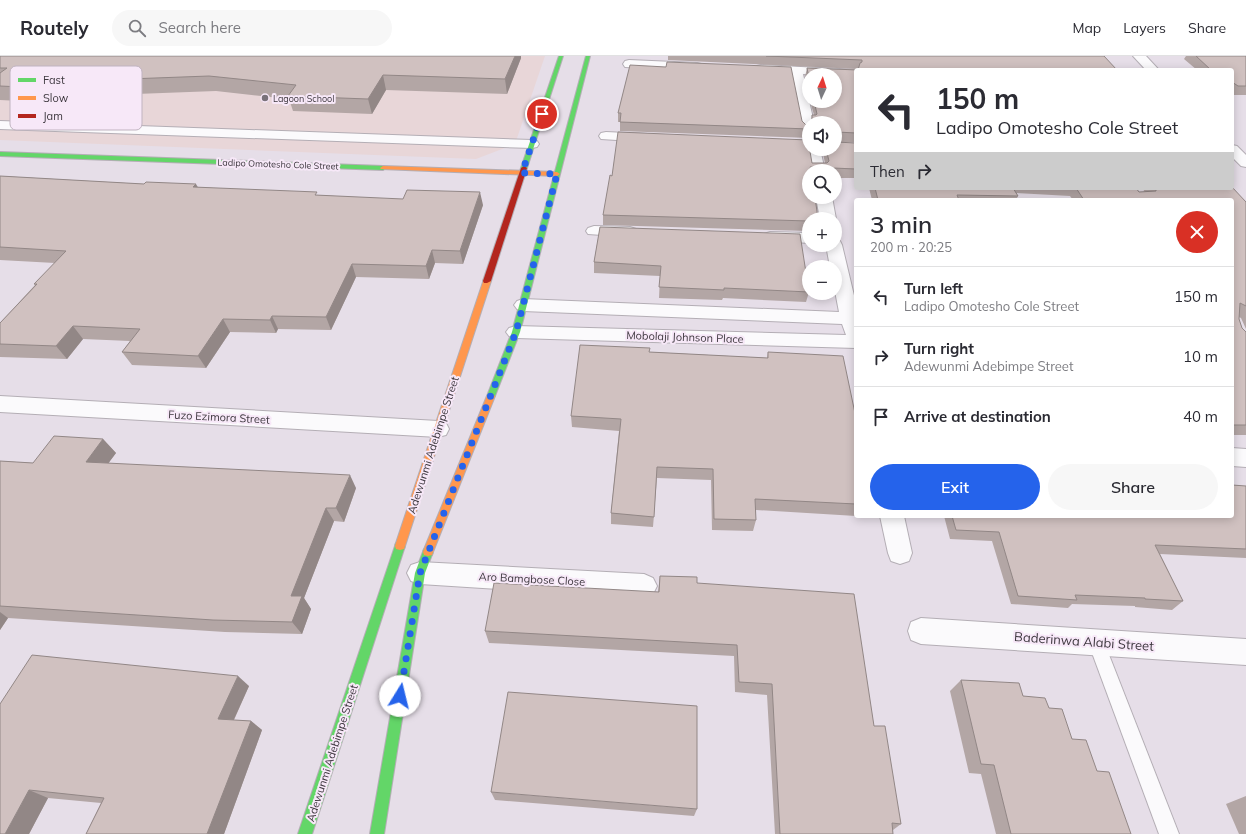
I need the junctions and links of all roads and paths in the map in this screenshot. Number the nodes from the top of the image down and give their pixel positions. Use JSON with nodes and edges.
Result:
{"nodes":[{"id":1,"x":561,"y":56,"type":"edge"},
{"id":2,"x":588,"y":56,"type":"edge"},
{"id":3,"x":1139,"y":56,"type":"edge"},
{"id":4,"x":629,"y":64,"type":"edge"},
{"id":5,"x":709,"y":67,"type":"edge"},
{"id":6,"x":1151,"y":68,"type":"edge"},
{"id":7,"x":748,"y":69,"type":"edge"},
{"id":8,"x":796,"y":70,"type":"junction"},
{"id":9,"x":854,"y":73,"type":"edge"},
{"id":10,"x":806,"y":116,"type":"edge"},
{"id":11,"x":0,"y":124,"type":"edge"},
{"id":12,"x":10,"y":124,"type":"edge"},
{"id":13,"x":142,"y":130,"type":"edge"},
{"id":14,"x":606,"y":136,"type":"dead end"},
{"id":15,"x":661,"y":138,"type":"edge"},
{"id":16,"x":532,"y":144,"type":"junction"},
{"id":17,"x":0,"y":154,"type":"edge"},
{"id":18,"x":522,"y":173,"type":"junction"},
{"id":19,"x":557,"y":174,"type":"junction"},
{"id":20,"x":594,"y":231,"type":"dead end"},
{"id":21,"x":642,"y":232,"type":"edge"},
{"id":22,"x":753,"y":236,"type":"edge"},
{"id":23,"x":802,"y":238,"type":"edge"},
{"id":24,"x":836,"y":252,"type":"edge"},
{"id":25,"x":523,"y":305,"type":"junction"},
{"id":26,"x":850,"y":318,"type":"junction"},
{"id":27,"x":516,"y":332,"type":"junction"},
{"id":28,"x":854,"y":340,"type":"edge"},
{"id":29,"x":854,"y":345,"type":"edge"},
{"id":30,"x":0,"y":404,"type":"edge"},
{"id":31,"x":438,"y":429,"type":"junction"},
{"id":32,"x":1234,"y":457,"type":"edge"},
{"id":33,"x":1246,"y":458,"type":"edge"},
{"id":34,"x":892,"y":518,"type":"edge"},
{"id":35,"x":900,"y":553,"type":"dead end"},
{"id":36,"x":420,"y":573,"type":"junction"},
{"id":37,"x":644,"y":586,"type":"dead end"},
{"id":38,"x":921,"y":631,"type":"dead end"},
{"id":39,"x":1096,"y":642,"type":"junction"},
{"id":40,"x":1246,"y":652,"type":"edge"},
{"id":41,"x":305,"y":834,"type":"edge"},
{"id":42,"x":377,"y":834,"type":"edge"},
{"id":43,"x":1169,"y":834,"type":"edge"}],
"edges":[{"from":1,"to":16,"type":"main road","name":"Adewunmi Adebimpe Street"},
{"from":2,"to":19,"type":"main road"},
{"from":3,"to":6,"type":"street"},
{"from":4,"to":5,"type":"street"},
{"from":7,"to":8,"type":"street"},
{"from":8,"to":9,"type":"street"},
{"from":8,"to":10,"type":"street"},
{"from":11,"to":12,"type":"street"},
{"from":13,"to":16,"type":"street"},
{"from":14,"to":15,"type":"street"},
{"from":16,"to":18,"type":"main road","name":"Adewunmi Adebimpe Street"},
{"from":17,"to":18,"type":"main road","name":"Ladipo Omotesho Cole Street"},
{"from":18,"to":19,"type":"main road","name":"Ladipo Omotesho Cole Street"},
{"from":18,"to":31,"type":"main road","name":"Adewunmi Adebimpe Street"},
{"from":19,"to":25,"type":"main road"},
{"from":20,"to":21,"type":"street"},
{"from":22,"to":23,"type":"street"},
{"from":24,"to":26,"type":"street"},
{"from":25,"to":26,"type":"street"},
{"from":25,"to":27,"type":"main road"},
{"from":26,"to":28,"type":"street"},
{"from":27,"to":29,"type":"street","name":"Mobolaji Johnson Place"},
{"from":27,"to":36,"type":"main road"},
{"from":30,"to":31,"type":"street","name":"Fuzo Ezimora Street"},
{"from":31,"to":41,"type":"main road","name":"Adewunmi Adebimpe Street"},
{"from":32,"to":33,"type":"street"},
{"from":34,"to":35,"type":"street"},
{"from":36,"to":37,"type":"street","name":"Aro Bamgbose Close"},
{"from":36,"to":42,"type":"main road"},
{"from":38,"to":39,"type":"street","name":"Baderinwa Alabi Street"},
{"from":39,"to":40,"type":"street","name":"Baderinwa Alabi Street"},
{"from":39,"to":43,"type":"lane"}]}
